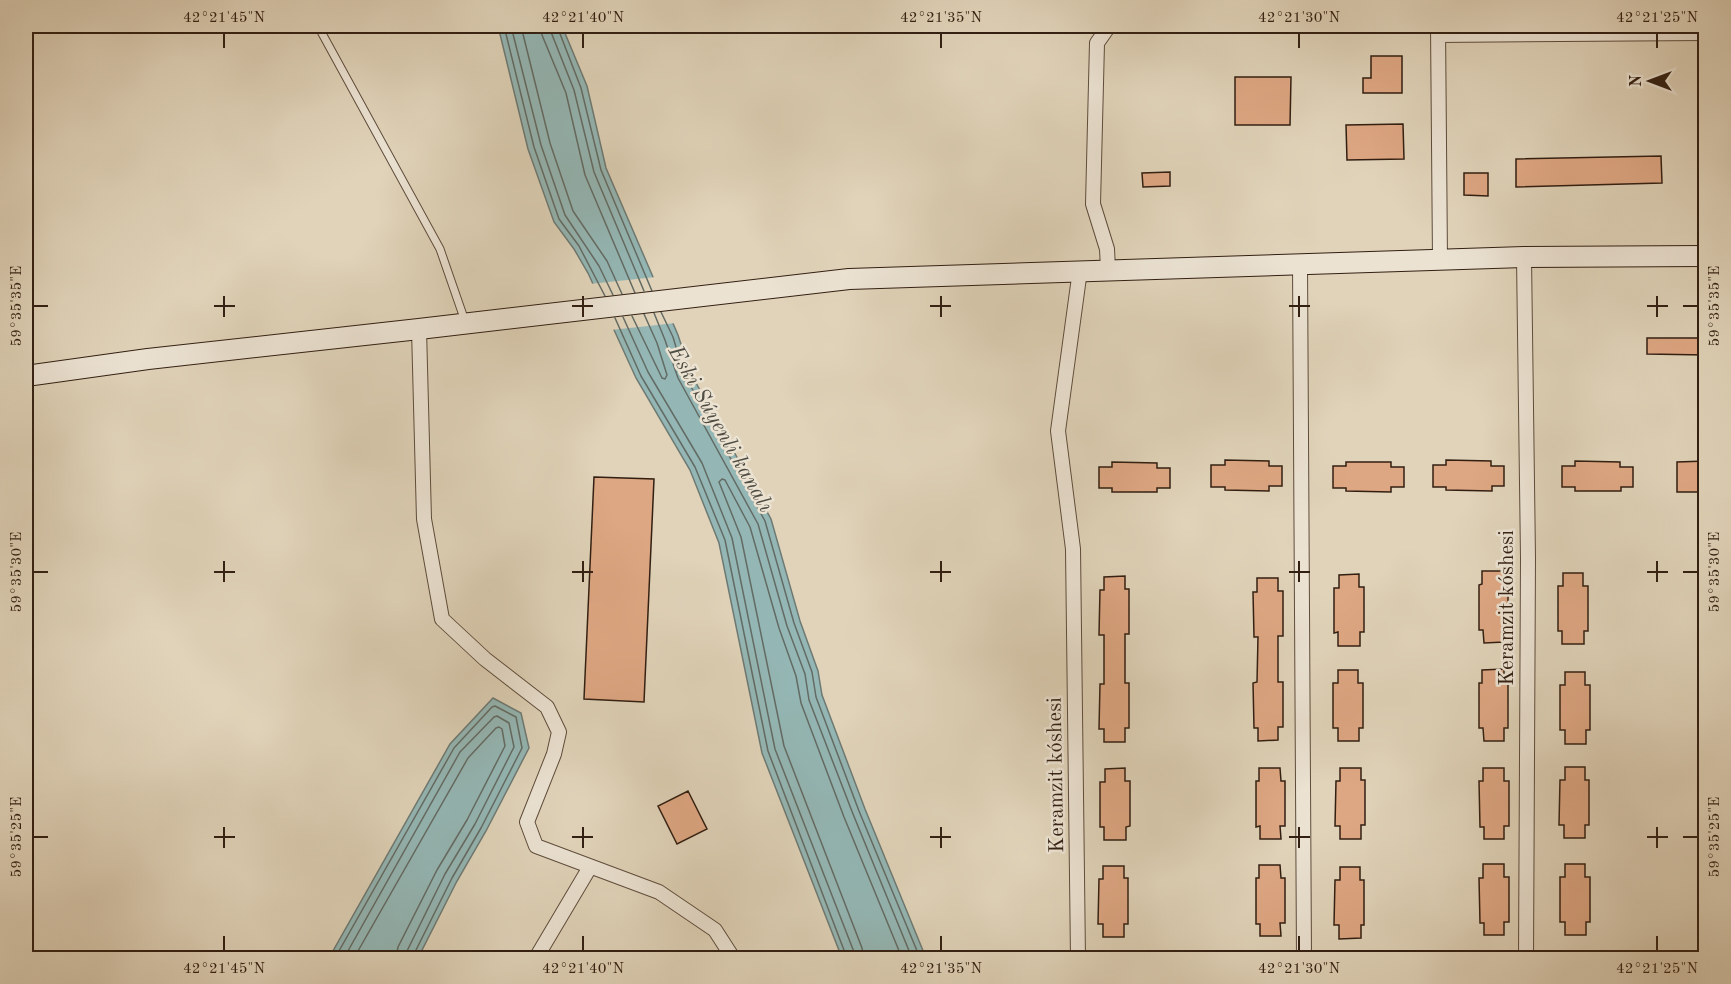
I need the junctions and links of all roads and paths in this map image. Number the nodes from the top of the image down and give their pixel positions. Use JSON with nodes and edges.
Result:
{"nodes":[{"id":1,"x":318,"y":26,"type":"edge"},
{"id":2,"x":1109,"y":26,"type":"edge"},
{"id":3,"x":1438,"y":30,"type":"edge"},
{"id":4,"x":1666,"y":30,"type":"edge"},
{"id":5,"x":1706,"y":33,"type":"edge"},
{"id":6,"x":1706,"y":256,"type":"edge"},
{"id":7,"x":1524,"y":257,"type":"junction"},
{"id":8,"x":1440,"y":259,"type":"junction"},
{"id":9,"x":1300,"y":264,"type":"junction"},
{"id":10,"x":1107,"y":269,"type":"junction"},
{"id":11,"x":1080,"y":270,"type":"junction"},
{"id":12,"x":466,"y":323,"type":"junction"},
{"id":13,"x":419,"y":329,"type":"junction"},
{"id":14,"x":26,"y":376,"type":"edge"},
{"id":15,"x":590,"y":867,"type":"junction"},
{"id":16,"x":537,"y":958,"type":"edge"},
{"id":17,"x":733,"y":958,"type":"edge"},
{"id":18,"x":1078,"y":958,"type":"edge"},
{"id":19,"x":1304,"y":958,"type":"edge"},
{"id":20,"x":1526,"y":958,"type":"edge"}],
"edges":[{"from":1,"to":12,"type":"lane"},
{"from":2,"to":10,"type":"street"},
{"from":3,"to":4,"type":"street"},
{"from":3,"to":8,"type":"street"},
{"from":4,"to":5,"type":"street"},
{"from":6,"to":7,"type":"street"},
{"from":7,"to":8,"type":"street"},
{"from":7,"to":20,"type":"street","name":"Keramzit kóshesi"},
{"from":8,"to":9,"type":"street"},
{"from":9,"to":10,"type":"street"},
{"from":9,"to":19,"type":"street"},
{"from":10,"to":11,"type":"street"},
{"from":11,"to":12,"type":"street"},
{"from":11,"to":18,"type":"street","name":"Keramzit kóshesi"},
{"from":12,"to":13,"type":"street"},
{"from":13,"to":14,"type":"street"},
{"from":13,"to":15,"type":"street"},
{"from":15,"to":16,"type":"street"},
{"from":15,"to":17,"type":"street"}]}
